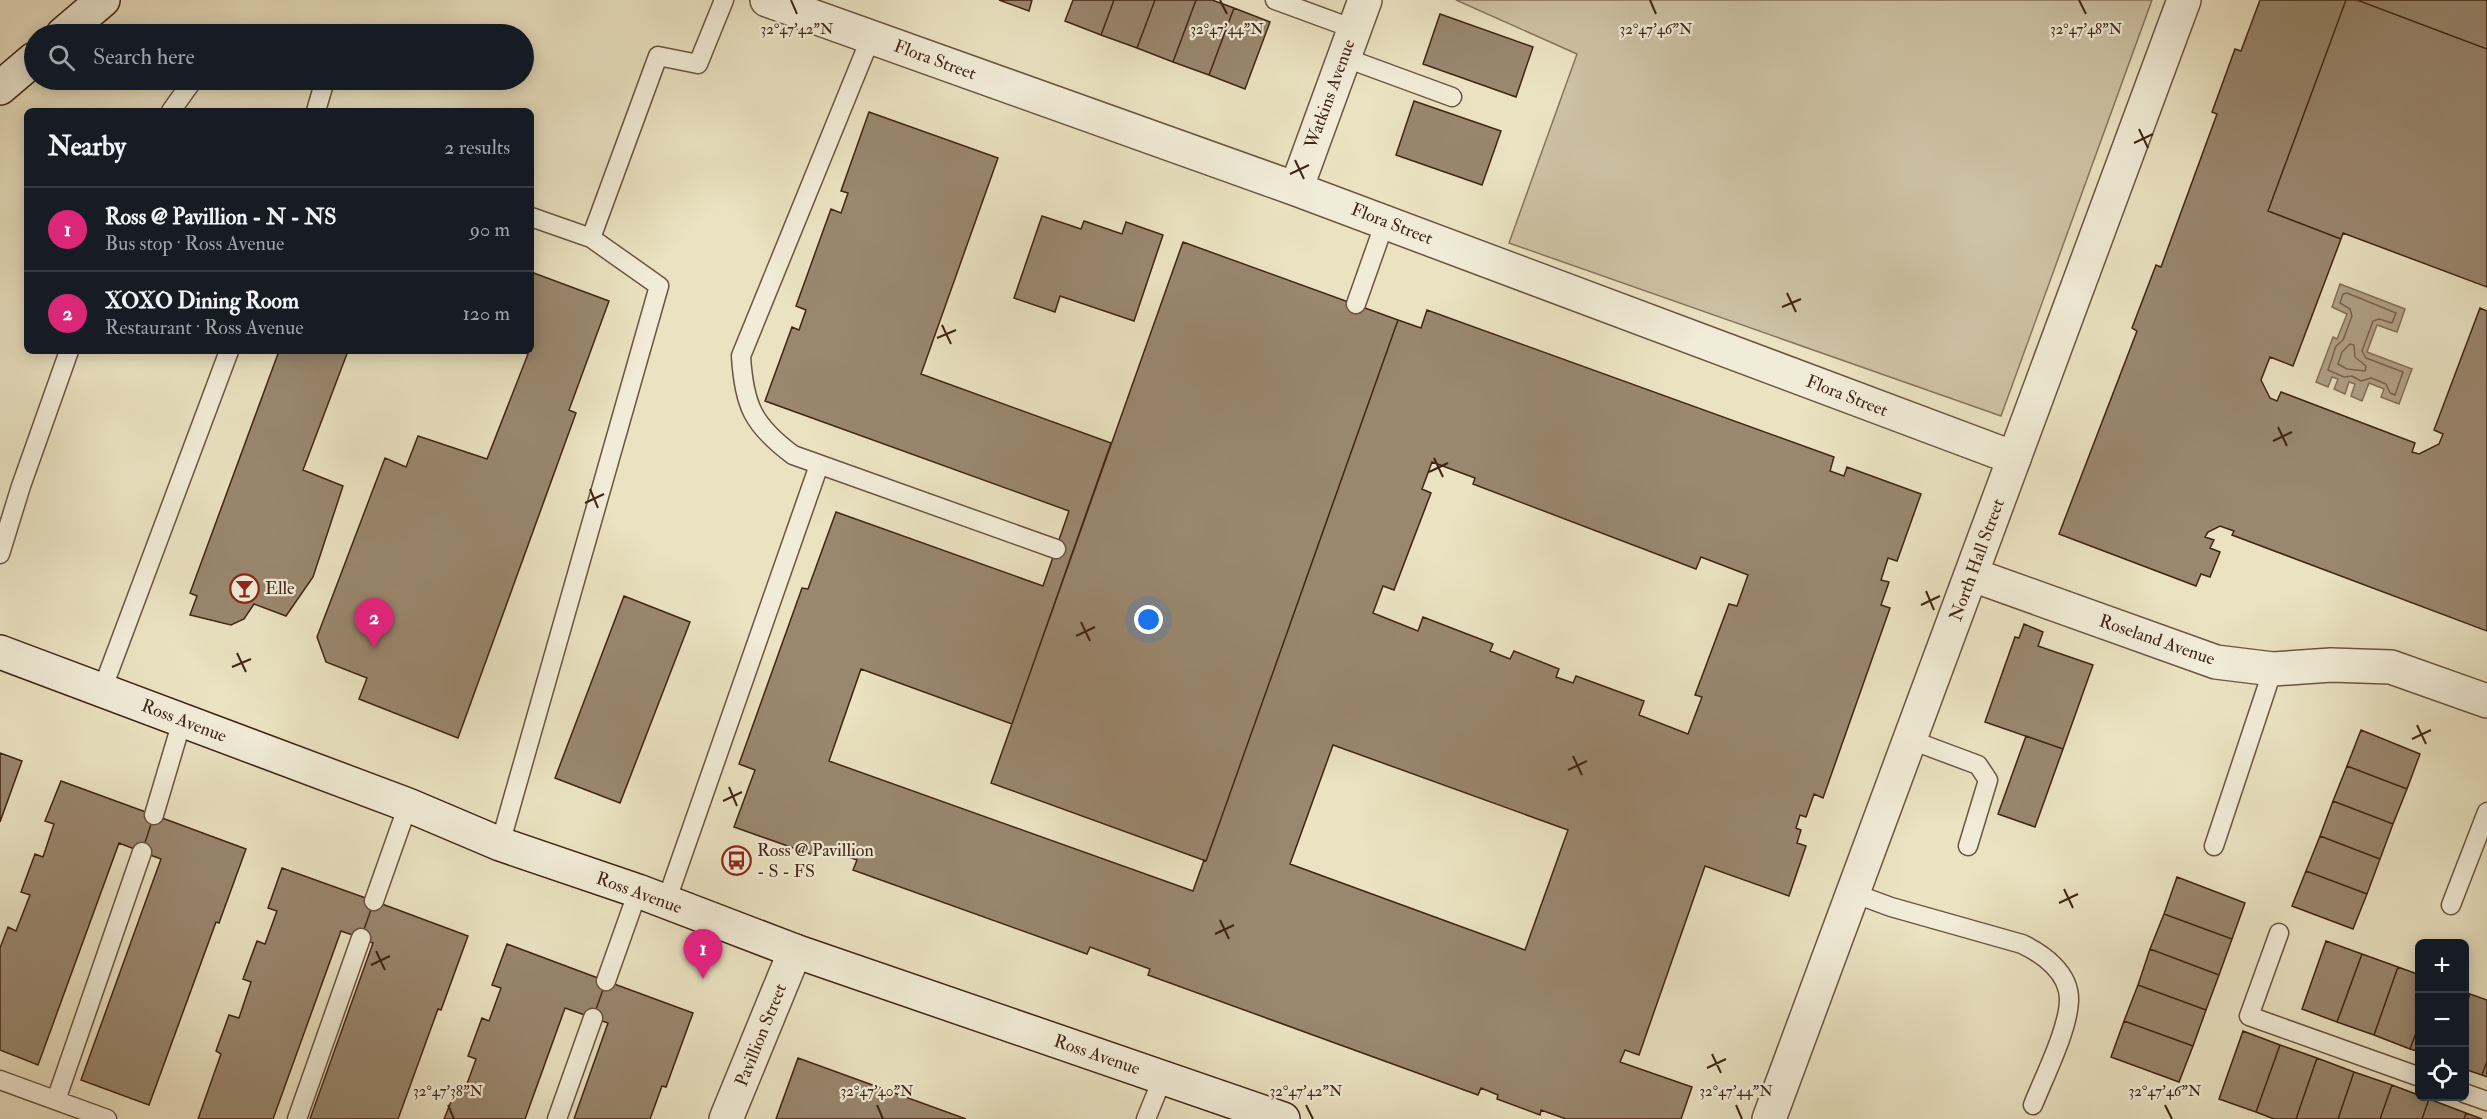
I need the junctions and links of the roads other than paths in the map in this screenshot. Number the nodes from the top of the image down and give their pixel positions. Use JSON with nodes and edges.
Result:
{"nodes":[{"id":1,"x":103,"y":0,"type":"edge"},
{"id":2,"x":724,"y":0,"type":"edge"},
{"id":3,"x":767,"y":0,"type":"edge"},
{"id":4,"x":1275,"y":0,"type":"edge"},
{"id":5,"x":2184,"y":0,"type":"edge"},
{"id":6,"x":75,"y":24,"type":"edge"},
{"id":7,"x":1354,"y":29,"type":"edge"},
{"id":8,"x":871,"y":37,"type":"junction"},
{"id":9,"x":24,"y":67,"type":"edge"},
{"id":10,"x":0,"y":88,"type":"edge"},
{"id":11,"x":186,"y":90,"type":"edge"},
{"id":12,"x":322,"y":90,"type":"edge"},
{"id":13,"x":1452,"y":97,"type":"dead end"},
{"id":14,"x":173,"y":108,"type":"edge"},
{"id":15,"x":317,"y":108,"type":"edge"},
{"id":16,"x":1296,"y":189,"type":"junction"},
{"id":17,"x":534,"y":218,"type":"edge"},
{"id":18,"x":1385,"y":222,"type":"junction"},
{"id":19,"x":591,"y":238,"type":"junction"},
{"id":20,"x":1356,"y":304,"type":"dead end"},
{"id":21,"x":68,"y":354,"type":"edge"},
{"id":22,"x":229,"y":354,"type":"edge"},
{"id":23,"x":2014,"y":458,"type":"junction"},
{"id":24,"x":819,"y":465,"type":"junction"},
{"id":25,"x":1056,"y":549,"type":"dead end"},
{"id":26,"x":0,"y":554,"type":"edge"},
{"id":27,"x":1972,"y":574,"type":"junction"},
{"id":28,"x":0,"y":652,"type":"edge"},
{"id":29,"x":2273,"y":669,"type":"junction"},
{"id":30,"x":102,"y":690,"type":"junction"},
{"id":31,"x":2487,"y":701,"type":"edge"},
{"id":32,"x":182,"y":720,"type":"junction"},
{"id":33,"x":1911,"y":740,"type":"junction"},
{"id":34,"x":408,"y":805,"type":"junction"},
{"id":35,"x":2487,"y":812,"type":"edge"},
{"id":36,"x":154,"y":815,"type":"dead end"},
{"id":37,"x":500,"y":844,"type":"junction"},
{"id":38,"x":1968,"y":846,"type":"dead end"},
{"id":39,"x":2214,"y":846,"type":"dead end"},
{"id":40,"x":142,"y":852,"type":"dead end"},
{"id":41,"x":1853,"y":893,"type":"junction"},
{"id":42,"x":652,"y":897,"type":"junction"},
{"id":43,"x":374,"y":901,"type":"dead end"},
{"id":44,"x":2451,"y":905,"type":"dead end"},
{"id":45,"x":2279,"y":933,"type":"dead end"},
{"id":46,"x":361,"y":938,"type":"dead end"},
{"id":47,"x":795,"y":951,"type":"junction"},
{"id":48,"x":606,"y":981,"type":"dead end"},
{"id":49,"x":593,"y":1018,"type":"dead end"},
{"id":50,"x":2415,"y":1075,"type":"edge"},
{"id":51,"x":1163,"y":1077,"type":"junction"},
{"id":52,"x":0,"y":1080,"type":"edge"},
{"id":53,"x":2469,"y":1095,"type":"edge"},
{"id":54,"x":56,"y":1100,"type":"junction"},
{"id":55,"x":2487,"y":1101,"type":"edge"},
{"id":56,"x":2033,"y":1105,"type":"dead end"},
{"id":57,"x":107,"y":1119,"type":"edge"},
{"id":58,"x":297,"y":1119,"type":"edge"},
{"id":59,"x":557,"y":1119,"type":"edge"},
{"id":60,"x":726,"y":1119,"type":"edge"},
{"id":61,"x":1146,"y":1119,"type":"edge"},
{"id":62,"x":1283,"y":1119,"type":"edge"},
{"id":63,"x":1769,"y":1119,"type":"edge"}],
"edges":[{"from":1,"to":6,"type":"street"},
{"from":2,"to":19,"type":"lane"},
{"from":3,"to":8,"type":"street","name":"Flora Street"},
{"from":4,"to":7,"type":"lane"},
{"from":5,"to":23,"type":"street","name":"North Hall Street"},
{"from":7,"to":13,"type":"lane"},
{"from":7,"to":16,"type":"street","name":"Watkins Avenue"},
{"from":8,"to":16,"type":"street","name":"Flora Street"},
{"from":8,"to":24,"type":"lane"},
{"from":9,"to":10,"type":"street"},
{"from":11,"to":14,"type":"lane"},
{"from":12,"to":15,"type":"lane"},
{"from":16,"to":18,"type":"street","name":"Flora Street"},
{"from":17,"to":19,"type":"lane"},
{"from":18,"to":20,"type":"lane"},
{"from":18,"to":23,"type":"street","name":"Flora Street"},
{"from":19,"to":37,"type":"lane"},
{"from":21,"to":26,"type":"lane"},
{"from":22,"to":30,"type":"lane"},
{"from":23,"to":27,"type":"street","name":"North Hall Street"},
{"from":24,"to":25,"type":"lane"},
{"from":24,"to":42,"type":"lane"},
{"from":27,"to":29,"type":"street","name":"Roseland Avenue"},
{"from":27,"to":33,"type":"street","name":"North Hall Street"},
{"from":28,"to":30,"type":"street","name":"Ross Avenue"},
{"from":29,"to":31,"type":"street","name":"Roseland Avenue"},
{"from":29,"to":39,"type":"lane"},
{"from":30,"to":32,"type":"street","name":"Ross Avenue"},
{"from":32,"to":34,"type":"street","name":"Ross Avenue"},
{"from":32,"to":36,"type":"lane"},
{"from":33,"to":38,"type":"lane"},
{"from":33,"to":41,"type":"street","name":"North Hall Street"},
{"from":34,"to":37,"type":"street","name":"Ross Avenue"},
{"from":34,"to":43,"type":"lane"},
{"from":35,"to":44,"type":"lane"},
{"from":37,"to":42,"type":"street","name":"Ross Avenue"},
{"from":40,"to":54,"type":"lane"},
{"from":41,"to":56,"type":"lane"},
{"from":41,"to":63,"type":"street","name":"North Hall Street"},
{"from":42,"to":47,"type":"street","name":"Ross Avenue"},
{"from":42,"to":48,"type":"lane"},
{"from":45,"to":50,"type":"lane"},
{"from":46,"to":58,"type":"lane"},
{"from":47,"to":51,"type":"street","name":"Ross Avenue"},
{"from":47,"to":60,"type":"street","name":"Pavillion Street"},
{"from":49,"to":59,"type":"lane"},
{"from":51,"to":61,"type":"lane"},
{"from":51,"to":62,"type":"street","name":"Ross Avenue"},
{"from":52,"to":54,"type":"lane"},
{"from":53,"to":55,"type":"lane"},
{"from":54,"to":57,"type":"lane"}]}
